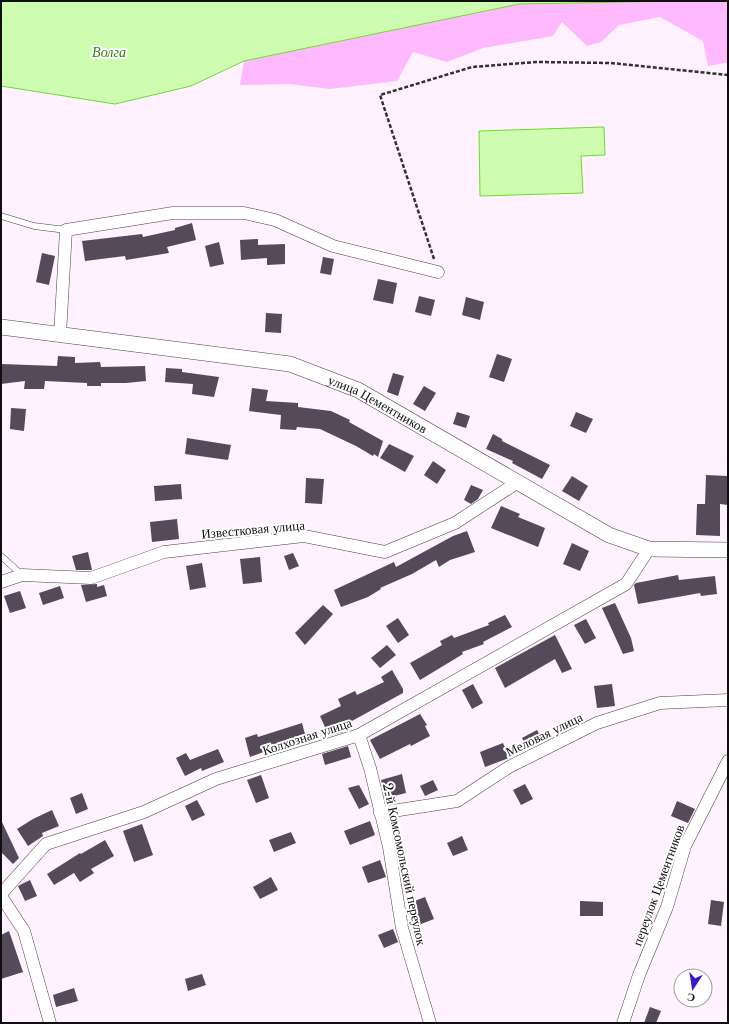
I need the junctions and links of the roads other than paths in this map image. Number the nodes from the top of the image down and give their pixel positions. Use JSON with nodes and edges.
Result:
{"nodes":[{"id":1,"x":1,"y":216,"type":"edge"},
{"id":2,"x":66,"y":230,"type":"junction"},
{"id":3,"x":438,"y":272,"type":"road end"},
{"id":4,"x":1,"y":328,"type":"edge"},
{"id":5,"x":60,"y":335,"type":"junction"},
{"id":6,"x":518,"y":482,"type":"junction"},
{"id":7,"x":649,"y":549,"type":"junction"},
{"id":8,"x":728,"y":550,"type":"edge"},
{"id":9,"x":1,"y":556,"type":"edge"},
{"id":10,"x":22,"y":575,"type":"junction"},
{"id":11,"x":1,"y":582,"type":"edge"},
{"id":12,"x":728,"y":700,"type":"edge"},
{"id":13,"x":359,"y":735,"type":"junction"},
{"id":14,"x":728,"y":761,"type":"edge"},
{"id":15,"x":380,"y":813,"type":"junction"},
{"id":16,"x":1,"y":895,"type":"edge"},
{"id":17,"x":50,"y":1023,"type":"edge"},
{"id":18,"x":430,"y":1023,"type":"edge"},
{"id":19,"x":623,"y":1023,"type":"edge"}],
"edges":[{"from":1,"to":2,"type":"lane"},
{"from":2,"to":3,"type":"street"},
{"from":2,"to":5,"type":"street"},
{"from":4,"to":5,"type":"street","name":"улица Цементников"},
{"from":5,"to":6,"type":"street","name":"улица Цементников"},
{"from":6,"to":7,"type":"street","name":"улица Цементников"},
{"from":6,"to":10,"type":"street","name":"Известковая улица"},
{"from":7,"to":8,"type":"street","name":"улица Цементников"},
{"from":7,"to":13,"type":"street","name":"Колхозная улица"},
{"from":9,"to":10,"type":"lane"},
{"from":10,"to":11,"type":"street","name":"Известковая улица"},
{"from":12,"to":15,"type":"street","name":"Меловая улица"},
{"from":13,"to":15,"type":"street","name":"2-й Комсомольский переулок"},
{"from":13,"to":16,"type":"street","name":"Колхозная улица"},
{"from":14,"to":19,"type":"street","name":"переулок Цементников"},
{"from":15,"to":18,"type":"street","name":"2-й Комсомольский переулок"},
{"from":16,"to":17,"type":"street"}]}
